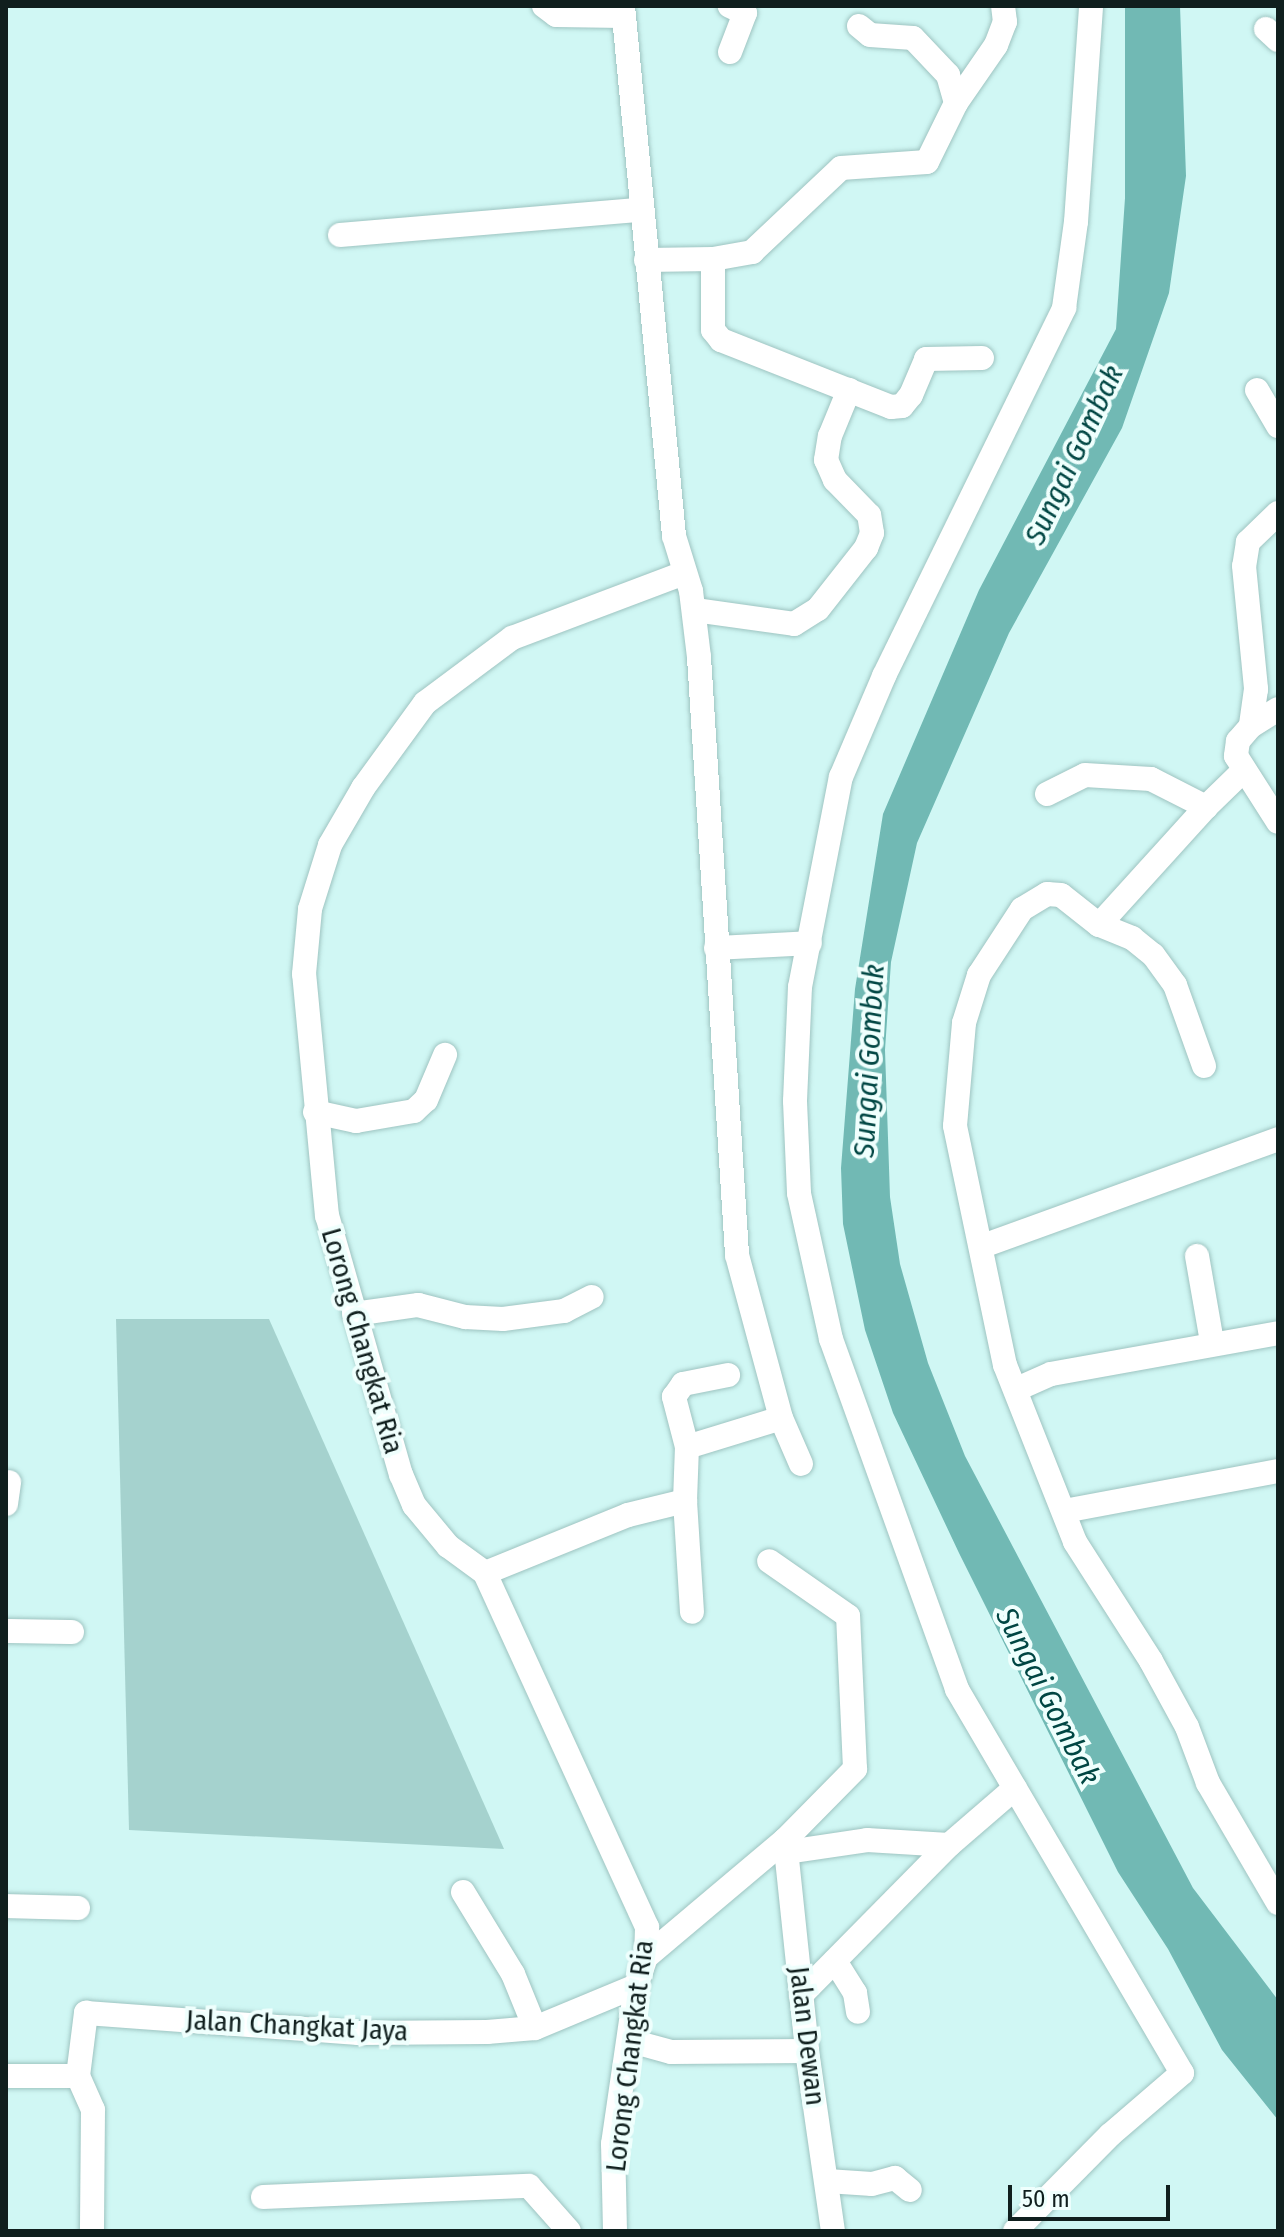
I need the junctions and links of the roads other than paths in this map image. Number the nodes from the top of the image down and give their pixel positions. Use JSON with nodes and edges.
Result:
{"nodes":[{"id":1,"x":544,"y":6,"type":"edge"},
{"id":2,"x":730,"y":6,"type":"edge"},
{"id":3,"x":1003,"y":6,"type":"edge"},
{"id":4,"x":1091,"y":6,"type":"edge"},
{"id":5,"x":623,"y":11,"type":"edge"},
{"id":6,"x":859,"y":26,"type":"dead end"},
{"id":7,"x":730,"y":52,"type":"dead end"},
{"id":8,"x":956,"y":103,"type":"junction"},
{"id":9,"x":640,"y":210,"type":"junction"},
{"id":10,"x":340,"y":235,"type":"dead end"},
{"id":11,"x":713,"y":259,"type":"junction"},
{"id":12,"x":646,"y":260,"type":"junction"},
{"id":13,"x":982,"y":358,"type":"dead end"},
{"id":14,"x":849,"y":390,"type":"junction"},
{"id":15,"x":1257,"y":390,"type":"dead end"},
{"id":16,"x":1278,"y":426,"type":"edge"},
{"id":17,"x":1278,"y":513,"type":"edge"},
{"id":18,"x":684,"y":573,"type":"junction"},
{"id":19,"x":695,"y":610,"type":"junction"},
{"id":20,"x":1278,"y":709,"type":"edge"},
{"id":21,"x":1251,"y":726,"type":"junction"},
{"id":22,"x":1243,"y":771,"type":"junction"},
{"id":23,"x":1047,"y":794,"type":"dead end"},
{"id":24,"x":1273,"y":805,"type":"edge"},
{"id":25,"x":1206,"y":807,"type":"junction"},
{"id":26,"x":1099,"y":925,"type":"junction"},
{"id":27,"x":810,"y":943,"type":"junction"},
{"id":28,"x":716,"y":948,"type":"junction"},
{"id":29,"x":445,"y":1055,"type":"dead end"},
{"id":30,"x":1204,"y":1066,"type":"dead end"},
{"id":31,"x":315,"y":1112,"type":"junction"},
{"id":32,"x":1278,"y":1139,"type":"edge"},
{"id":33,"x":983,"y":1246,"type":"junction"},
{"id":34,"x":1197,"y":1256,"type":"dead end"},
{"id":35,"x":592,"y":1297,"type":"dead end"},
{"id":36,"x":354,"y":1314,"type":"junction"},
{"id":37,"x":1278,"y":1333,"type":"edge"},
{"id":38,"x":1212,"y":1342,"type":"junction"},
{"id":39,"x":728,"y":1375,"type":"dead end"},
{"id":40,"x":1017,"y":1389,"type":"junction"},
{"id":41,"x":781,"y":1418,"type":"junction"},
{"id":42,"x":687,"y":1447,"type":"junction"},
{"id":43,"x":801,"y":1464,"type":"dead end"},
{"id":44,"x":1278,"y":1471,"type":"edge"},
{"id":45,"x":685,"y":1501,"type":"junction"},
{"id":46,"x":1064,"y":1511,"type":"junction"},
{"id":47,"x":769,"y":1561,"type":"dead end"},
{"id":48,"x":485,"y":1573,"type":"junction"},
{"id":49,"x":692,"y":1612,"type":"dead end"},
{"id":50,"x":6,"y":1631,"type":"edge"},
{"id":51,"x":72,"y":1632,"type":"dead end"},
{"id":52,"x":1015,"y":1788,"type":"junction"},
{"id":53,"x":949,"y":1845,"type":"junction"},
{"id":54,"x":786,"y":1846,"type":"junction"},
{"id":55,"x":463,"y":1892,"type":"dead end"},
{"id":56,"x":1278,"y":1903,"type":"edge"},
{"id":57,"x":6,"y":1906,"type":"edge"},
{"id":58,"x":78,"y":1908,"type":"dead end"},
{"id":59,"x":646,"y":1957,"type":"junction"},
{"id":60,"x":835,"y":1961,"type":"junction"},
{"id":61,"x":636,"y":1986,"type":"junction"},
{"id":62,"x":801,"y":1995,"type":"junction"},
{"id":63,"x":858,"y":2012,"type":"dead end"},
{"id":64,"x":535,"y":2028,"type":"junction"},
{"id":65,"x":631,"y":2041,"type":"junction"},
{"id":66,"x":807,"y":2051,"type":"junction"},
{"id":67,"x":6,"y":2076,"type":"edge"},
{"id":68,"x":78,"y":2076,"type":"junction"},
{"id":69,"x":827,"y":2181,"type":"junction"},
{"id":70,"x":910,"y":2190,"type":"dead end"},
{"id":71,"x":263,"y":2197,"type":"dead end"},
{"id":72,"x":92,"y":2231,"type":"edge"},
{"id":73,"x":569,"y":2231,"type":"edge"},
{"id":74,"x":615,"y":2231,"type":"edge"},
{"id":75,"x":833,"y":2231,"type":"edge"},
{"id":76,"x":1015,"y":2231,"type":"edge"}],
"edges":[{"from":1,"to":5,"type":"street"},
{"from":2,"to":7,"type":"street"},
{"from":3,"to":8,"type":"street"},
{"from":4,"to":27,"type":"street"},
{"from":5,"to":9,"type":"street"},
{"from":6,"to":8,"type":"street"},
{"from":8,"to":11,"type":"street"},
{"from":9,"to":10,"type":"street"},
{"from":9,"to":12,"type":"street"},
{"from":11,"to":12,"type":"street"},
{"from":11,"to":14,"type":"street"},
{"from":12,"to":18,"type":"street"},
{"from":13,"to":14,"type":"street"},
{"from":14,"to":19,"type":"street"},
{"from":15,"to":16,"type":"street"},
{"from":17,"to":21,"type":"street"},
{"from":18,"to":19,"type":"street"},
{"from":18,"to":31,"type":"street","name":"Lorong Changkat Ria"},
{"from":19,"to":28,"type":"street"},
{"from":20,"to":21,"type":"street"},
{"from":21,"to":22,"type":"street"},
{"from":22,"to":24,"type":"street"},
{"from":22,"to":25,"type":"street"},
{"from":23,"to":25,"type":"street"},
{"from":25,"to":26,"type":"street"},
{"from":26,"to":30,"type":"street"},
{"from":26,"to":33,"type":"street"},
{"from":27,"to":28,"type":"street"},
{"from":27,"to":52,"type":"street"},
{"from":28,"to":41,"type":"street"},
{"from":29,"to":31,"type":"street"},
{"from":31,"to":36,"type":"street","name":"Lorong Changkat Ria"},
{"from":32,"to":33,"type":"street"},
{"from":33,"to":40,"type":"street"},
{"from":34,"to":38,"type":"street"},
{"from":35,"to":36,"type":"street"},
{"from":36,"to":48,"type":"street","name":"Lorong Changkat Ria"},
{"from":37,"to":38,"type":"street"},
{"from":38,"to":40,"type":"street"},
{"from":39,"to":42,"type":"street"},
{"from":40,"to":46,"type":"street"},
{"from":41,"to":42,"type":"street"},
{"from":41,"to":43,"type":"street"},
{"from":42,"to":45,"type":"street"},
{"from":44,"to":46,"type":"street"},
{"from":45,"to":48,"type":"street"},
{"from":45,"to":49,"type":"street"},
{"from":46,"to":56,"type":"street"},
{"from":47,"to":54,"type":"street"},
{"from":48,"to":59,"type":"street","name":"Lorong Changkat Ria"},
{"from":50,"to":51,"type":"street"},
{"from":52,"to":53,"type":"street"},
{"from":52,"to":76,"type":"street"},
{"from":53,"to":54,"type":"street"},
{"from":53,"to":60,"type":"street"},
{"from":54,"to":59,"type":"street"},
{"from":54,"to":62,"type":"street","name":"Jalan Dewan"},
{"from":55,"to":64,"type":"street"},
{"from":57,"to":58,"type":"street"},
{"from":59,"to":61,"type":"street","name":"Lorong Changkat Ria"},
{"from":60,"to":62,"type":"street"},
{"from":60,"to":63,"type":"street"},
{"from":61,"to":64,"type":"street","name":"Jalan Changkat Jaya"},
{"from":61,"to":65,"type":"street","name":"Lorong Changkat Ria"},
{"from":62,"to":66,"type":"street","name":"Jalan Dewan"},
{"from":64,"to":68,"type":"street","name":"Jalan Changkat Jaya"},
{"from":65,"to":66,"type":"street"},
{"from":65,"to":74,"type":"street","name":"Lorong Changkat Ria"},
{"from":66,"to":69,"type":"street","name":"Jalan Dewan"},
{"from":67,"to":68,"type":"street"},
{"from":68,"to":72,"type":"street"},
{"from":69,"to":70,"type":"street"},
{"from":69,"to":75,"type":"street","name":"Jalan Dewan"},
{"from":71,"to":73,"type":"street"}]}
